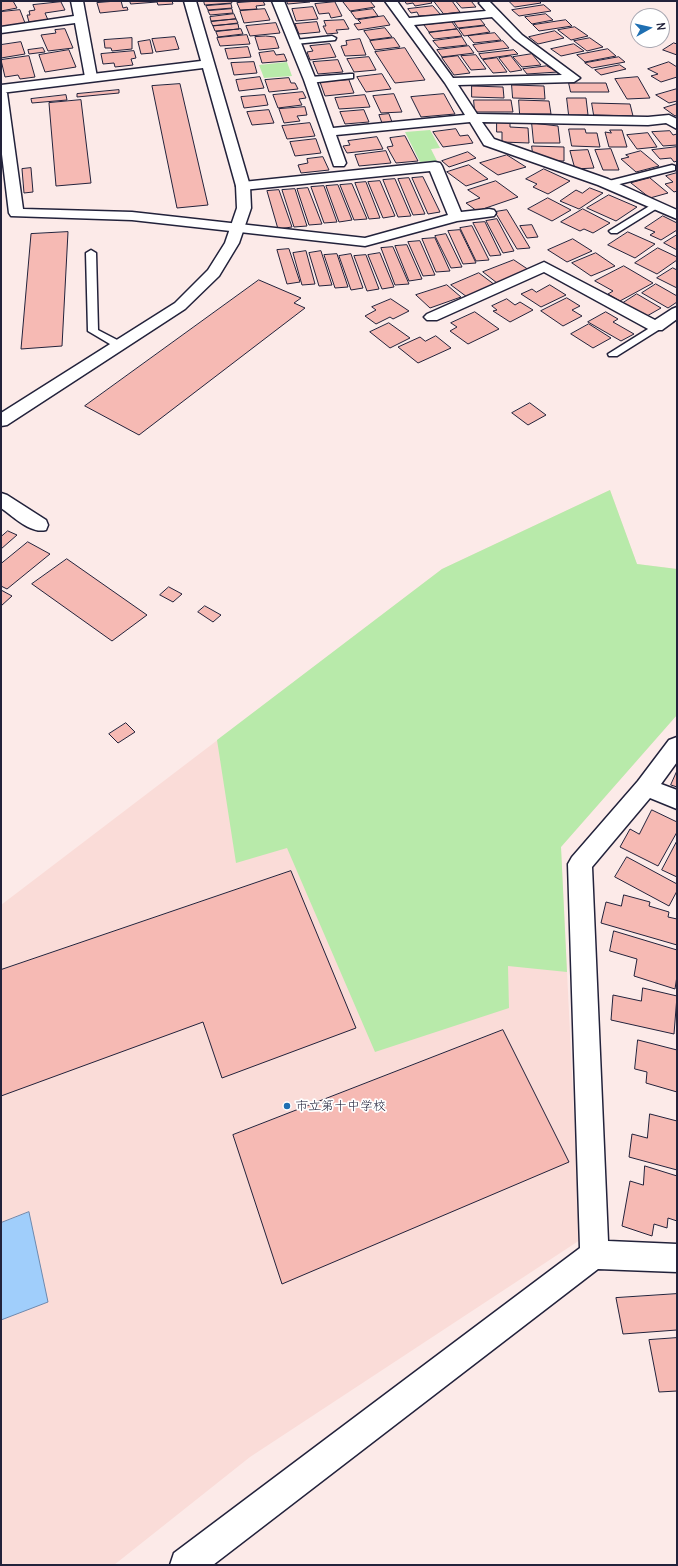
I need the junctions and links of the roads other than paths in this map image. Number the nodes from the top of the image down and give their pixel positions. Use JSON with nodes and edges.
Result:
{"nodes":[{"id":1,"x":77,"y":1,"type":"edge"},
{"id":2,"x":190,"y":1,"type":"edge"},
{"id":3,"x":278,"y":1,"type":"edge"},
{"id":4,"x":391,"y":1,"type":"edge"},
{"id":5,"x":482,"y":1,"type":"edge"},
{"id":6,"x":495,"y":13,"type":"junction"},
{"id":7,"x":79,"y":19,"type":"junction"},
{"id":8,"x":406,"y":22,"type":"junction"},
{"id":9,"x":1,"y":30,"type":"edge"},
{"id":10,"x":332,"y":38,"type":"dead end"},
{"id":11,"x":295,"y":42,"type":"junction"},
{"id":12,"x":209,"y":64,"type":"junction"},
{"id":13,"x":350,"y":76,"type":"dead end"},
{"id":14,"x":91,"y":77,"type":"junction"},
{"id":15,"x":310,"y":80,"type":"junction"},
{"id":16,"x":450,"y":82,"type":"junction"},
{"id":17,"x":1,"y":89,"type":"edge"},
{"id":18,"x":1,"y":93,"type":"edge"},
{"id":19,"x":473,"y":118,"type":"junction"},
{"id":20,"x":677,"y":125,"type":"edge"},
{"id":21,"x":328,"y":132,"type":"junction"},
{"id":22,"x":339,"y":163,"type":"dead end"},
{"id":23,"x":672,"y":168,"type":"dead end"},
{"id":24,"x":608,"y":184,"type":"junction"},
{"id":25,"x":243,"y":186,"type":"junction"},
{"id":26,"x":656,"y":205,"type":"junction"},
{"id":27,"x":489,"y":213,"type":"dead end"},
{"id":28,"x":677,"y":215,"type":"edge"},
{"id":29,"x":456,"y":217,"type":"junction"},
{"id":30,"x":237,"y":228,"type":"junction"},
{"id":31,"x":614,"y":231,"type":"dead end"},
{"id":32,"x":91,"y":253,"type":"dead end"},
{"id":33,"x":677,"y":312,"type":"edge"},
{"id":34,"x":432,"y":317,"type":"dead end"},
{"id":35,"x":656,"y":327,"type":"junction"},
{"id":36,"x":119,"y":345,"type":"junction"},
{"id":37,"x":613,"y":354,"type":"dead end"},
{"id":38,"x":1,"y":421,"type":"edge"},
{"id":39,"x":1,"y":499,"type":"edge"},
{"id":40,"x":39,"y":525,"type":"dead end"},
{"id":41,"x":677,"y":746,"type":"edge"},
{"id":42,"x":646,"y":787,"type":"junction"},
{"id":43,"x":677,"y":800,"type":"edge"},
{"id":44,"x":594,"y":1255,"type":"junction"},
{"id":45,"x":677,"y":1258,"type":"edge"},
{"id":46,"x":186,"y":1565,"type":"edge"}],
"edges":[{"from":1,"to":7,"type":"street"},
{"from":2,"to":12,"type":"street"},
{"from":3,"to":11,"type":"street"},
{"from":4,"to":8,"type":"street"},
{"from":5,"to":6,"type":"street"},
{"from":6,"to":8,"type":"street"},
{"from":6,"to":16,"type":"street"},
{"from":7,"to":9,"type":"street"},
{"from":7,"to":14,"type":"street"},
{"from":8,"to":16,"type":"street"},
{"from":10,"to":11,"type":"lane"},
{"from":11,"to":15,"type":"street"},
{"from":12,"to":14,"type":"street"},
{"from":12,"to":25,"type":"street"},
{"from":13,"to":15,"type":"lane"},
{"from":14,"to":17,"type":"street"},
{"from":15,"to":21,"type":"street"},
{"from":16,"to":19,"type":"street"},
{"from":18,"to":30,"type":"street"},
{"from":19,"to":20,"type":"street"},
{"from":19,"to":21,"type":"street"},
{"from":19,"to":24,"type":"street"},
{"from":21,"to":22,"type":"street"},
{"from":23,"to":24,"type":"lane"},
{"from":24,"to":26,"type":"street"},
{"from":25,"to":29,"type":"street"},
{"from":25,"to":30,"type":"street"},
{"from":26,"to":28,"type":"street"},
{"from":26,"to":31,"type":"lane"},
{"from":27,"to":29,"type":"street"},
{"from":29,"to":30,"type":"street"},
{"from":30,"to":36,"type":"street"},
{"from":32,"to":36,"type":"lane"},
{"from":33,"to":35,"type":"street"},
{"from":34,"to":35,"type":"street"},
{"from":35,"to":37,"type":"lane"},
{"from":36,"to":38,"type":"street"},
{"from":39,"to":40,"type":"street"},
{"from":41,"to":42,"type":"street"},
{"from":42,"to":43,"type":"street"},
{"from":42,"to":44,"type":"street"},
{"from":44,"to":45,"type":"street"},
{"from":44,"to":46,"type":"street"}]}
